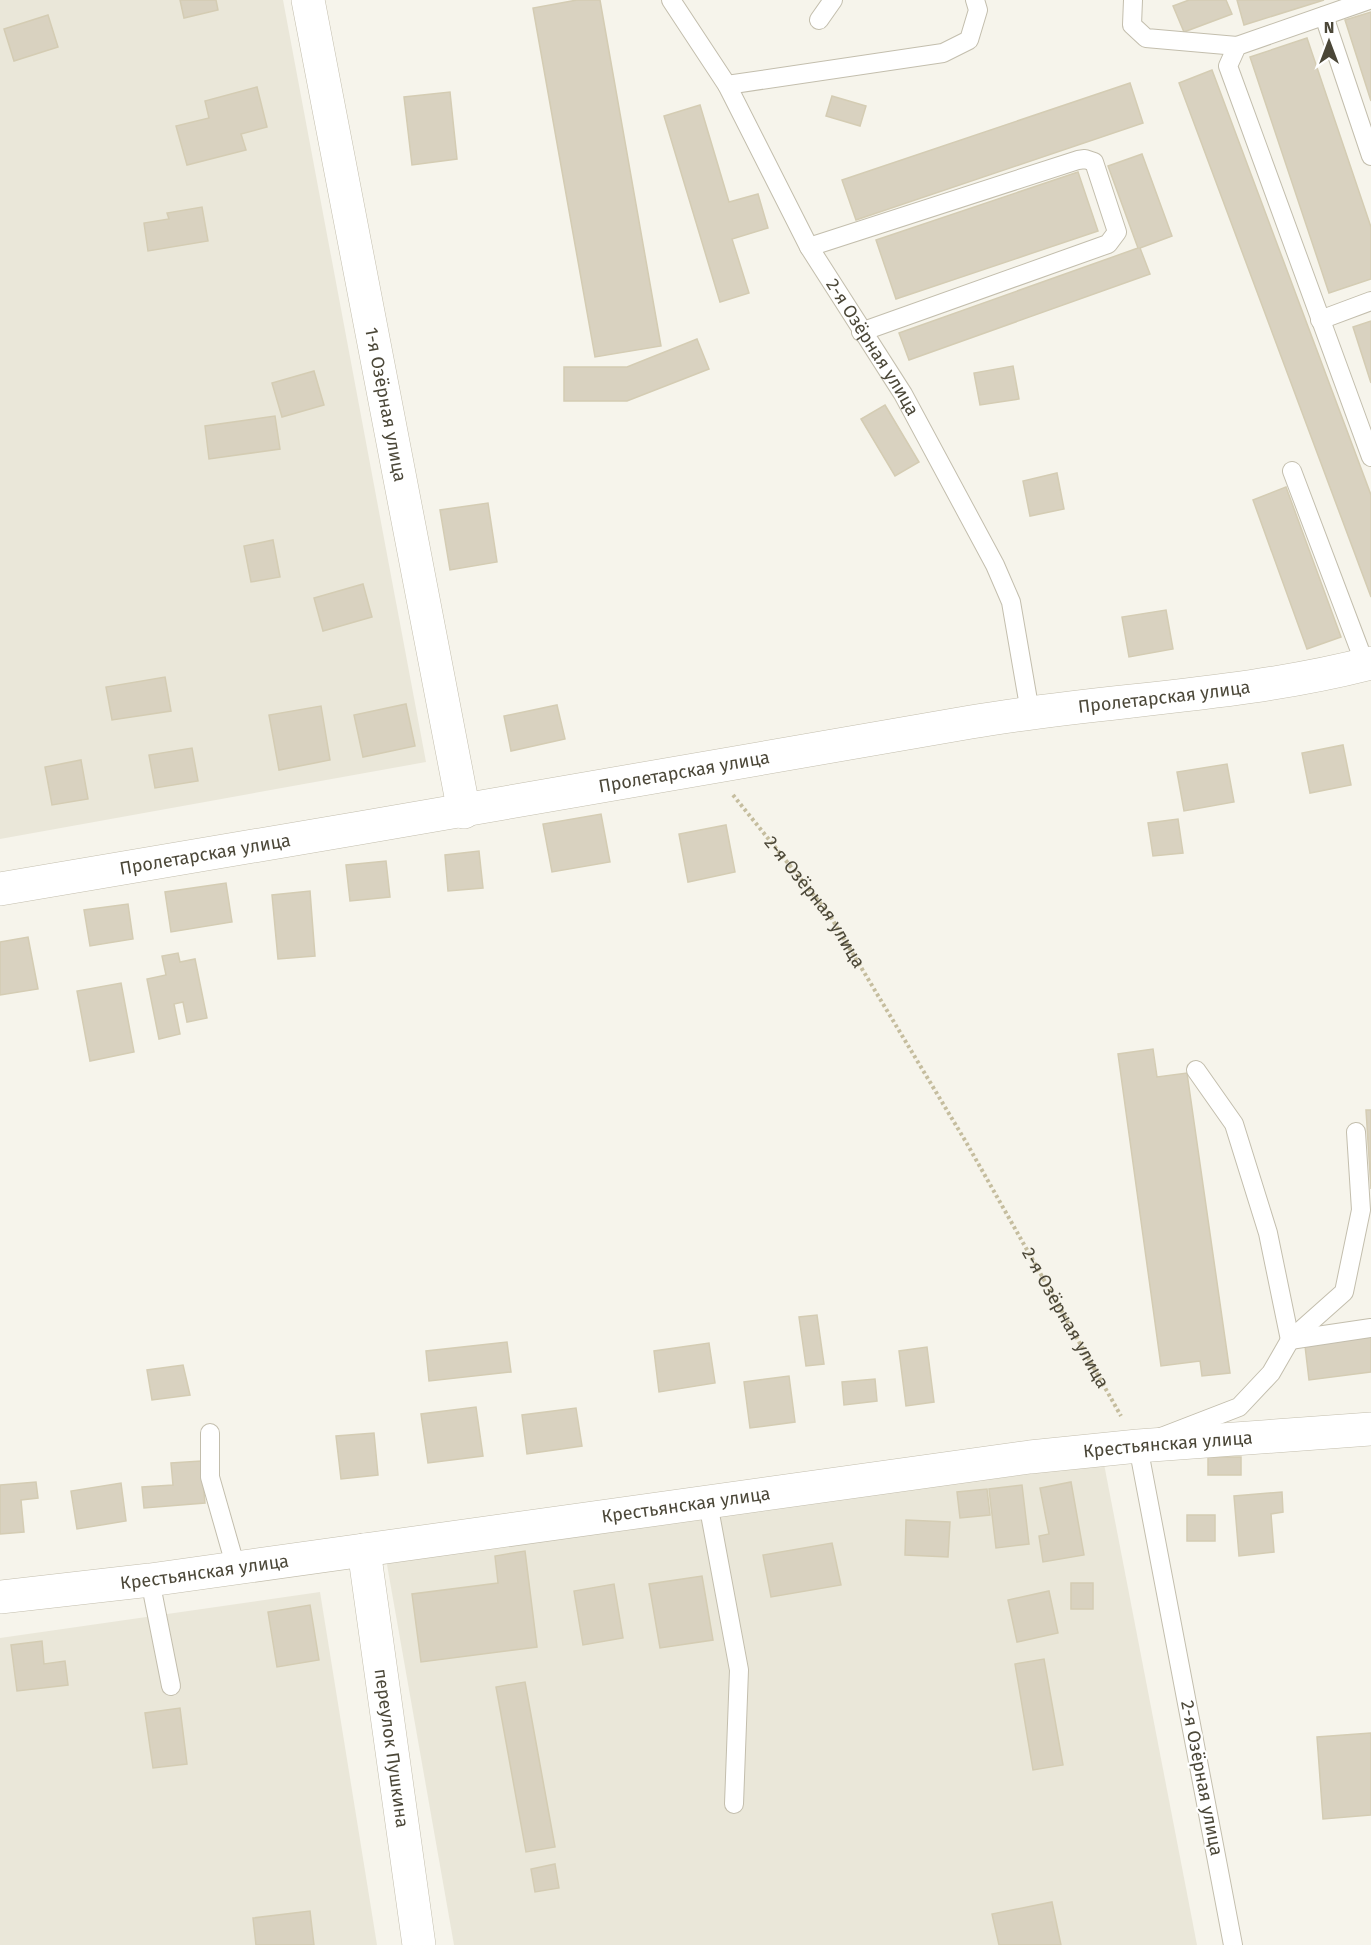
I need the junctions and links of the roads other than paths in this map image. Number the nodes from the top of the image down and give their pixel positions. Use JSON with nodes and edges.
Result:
{"nodes":[{"id":1,"x":308,"y":0,"type":"edge"},
{"id":2,"x":671,"y":0,"type":"edge"},
{"id":3,"x":833,"y":0,"type":"edge"},
{"id":4,"x":975,"y":0,"type":"edge"},
{"id":5,"x":1133,"y":0,"type":"edge"},
{"id":6,"x":1369,"y":0,"type":"edge"},
{"id":7,"x":1324,"y":16,"type":"junction"},
{"id":8,"x":819,"y":21,"type":"dead end"},
{"id":9,"x":1238,"y":46,"type":"junction"},
{"id":10,"x":727,"y":85,"type":"junction"},
{"id":11,"x":1371,"y":156,"type":"edge"},
{"id":12,"x":809,"y":247,"type":"junction"},
{"id":13,"x":1371,"y":301,"type":"edge"},
{"id":14,"x":1320,"y":320,"type":"junction"},
{"id":15,"x":861,"y":332,"type":"junction"},
{"id":16,"x":1371,"y":457,"type":"edge"},
{"id":17,"x":1292,"y":471,"type":"dead end"},
{"id":18,"x":1368,"y":663,"type":"edge"},
{"id":19,"x":1030,"y":712,"type":"junction"},
{"id":20,"x":464,"y":812,"type":"junction"},
{"id":21,"x":0,"y":889,"type":"edge"},
{"id":22,"x":1196,"y":1070,"type":"dead end"},
{"id":23,"x":1356,"y":1132,"type":"dead end"},
{"id":24,"x":1371,"y":1328,"type":"edge"},
{"id":25,"x":1290,"y":1340,"type":"junction"},
{"id":26,"x":1371,"y":1429,"type":"edge"},
{"id":27,"x":210,"y":1433,"type":"dead end"},
{"id":28,"x":1138,"y":1446,"type":"junction"},
{"id":29,"x":708,"y":1503,"type":"junction"},
{"id":30,"x":364,"y":1550,"type":"junction"},
{"id":31,"x":236,"y":1568,"type":"junction"},
{"id":32,"x":150,"y":1580,"type":"junction"},
{"id":33,"x":0,"y":1597,"type":"edge"},
{"id":34,"x":171,"y":1686,"type":"dead end"},
{"id":35,"x":734,"y":1804,"type":"dead end"},
{"id":36,"x":419,"y":1945,"type":"edge"},
{"id":37,"x":1233,"y":1945,"type":"edge"}],
"edges":[{"from":1,"to":20,"type":"street","name":"1-я Озёрная улица"},
{"from":2,"to":10,"type":"lane","name":"2-я Озёрная улица"},
{"from":3,"to":8,"type":"lane"},
{"from":4,"to":10,"type":"lane"},
{"from":5,"to":9,"type":"lane"},
{"from":6,"to":7,"type":"lane"},
{"from":7,"to":9,"type":"lane"},
{"from":7,"to":11,"type":"lane"},
{"from":9,"to":14,"type":"lane"},
{"from":10,"to":12,"type":"lane","name":"2-я Озёрная улица"},
{"from":12,"to":15,"type":"lane","name":"2-я Озёрная улица"},
{"from":12,"to":15,"type":"lane"},
{"from":13,"to":14,"type":"lane"},
{"from":14,"to":16,"type":"lane"},
{"from":15,"to":19,"type":"lane","name":"2-я Озёрная улица"},
{"from":17,"to":18,"type":"lane"},
{"from":18,"to":19,"type":"street","name":"Пролетарская улица"},
{"from":19,"to":20,"type":"street","name":"Пролетарская улица"},
{"from":20,"to":21,"type":"street","name":"Пролетарская улица"},
{"from":22,"to":25,"type":"lane"},
{"from":23,"to":25,"type":"lane"},
{"from":24,"to":25,"type":"lane"},
{"from":25,"to":28,"type":"lane"},
{"from":26,"to":28,"type":"street","name":"Крестьянская улица"},
{"from":27,"to":31,"type":"lane"},
{"from":28,"to":29,"type":"street","name":"Крестьянская улица"},
{"from":28,"to":37,"type":"lane","name":"2-я Озёрная улица"},
{"from":29,"to":30,"type":"street","name":"Крестьянская улица"},
{"from":29,"to":35,"type":"lane"},
{"from":30,"to":31,"type":"street","name":"Крестьянская улица"},
{"from":30,"to":36,"type":"street","name":"переулок Пушкина"},
{"from":31,"to":32,"type":"street","name":"Крестьянская улица"},
{"from":32,"to":33,"type":"street","name":"Крестьянская улица"},
{"from":32,"to":34,"type":"lane"}]}
